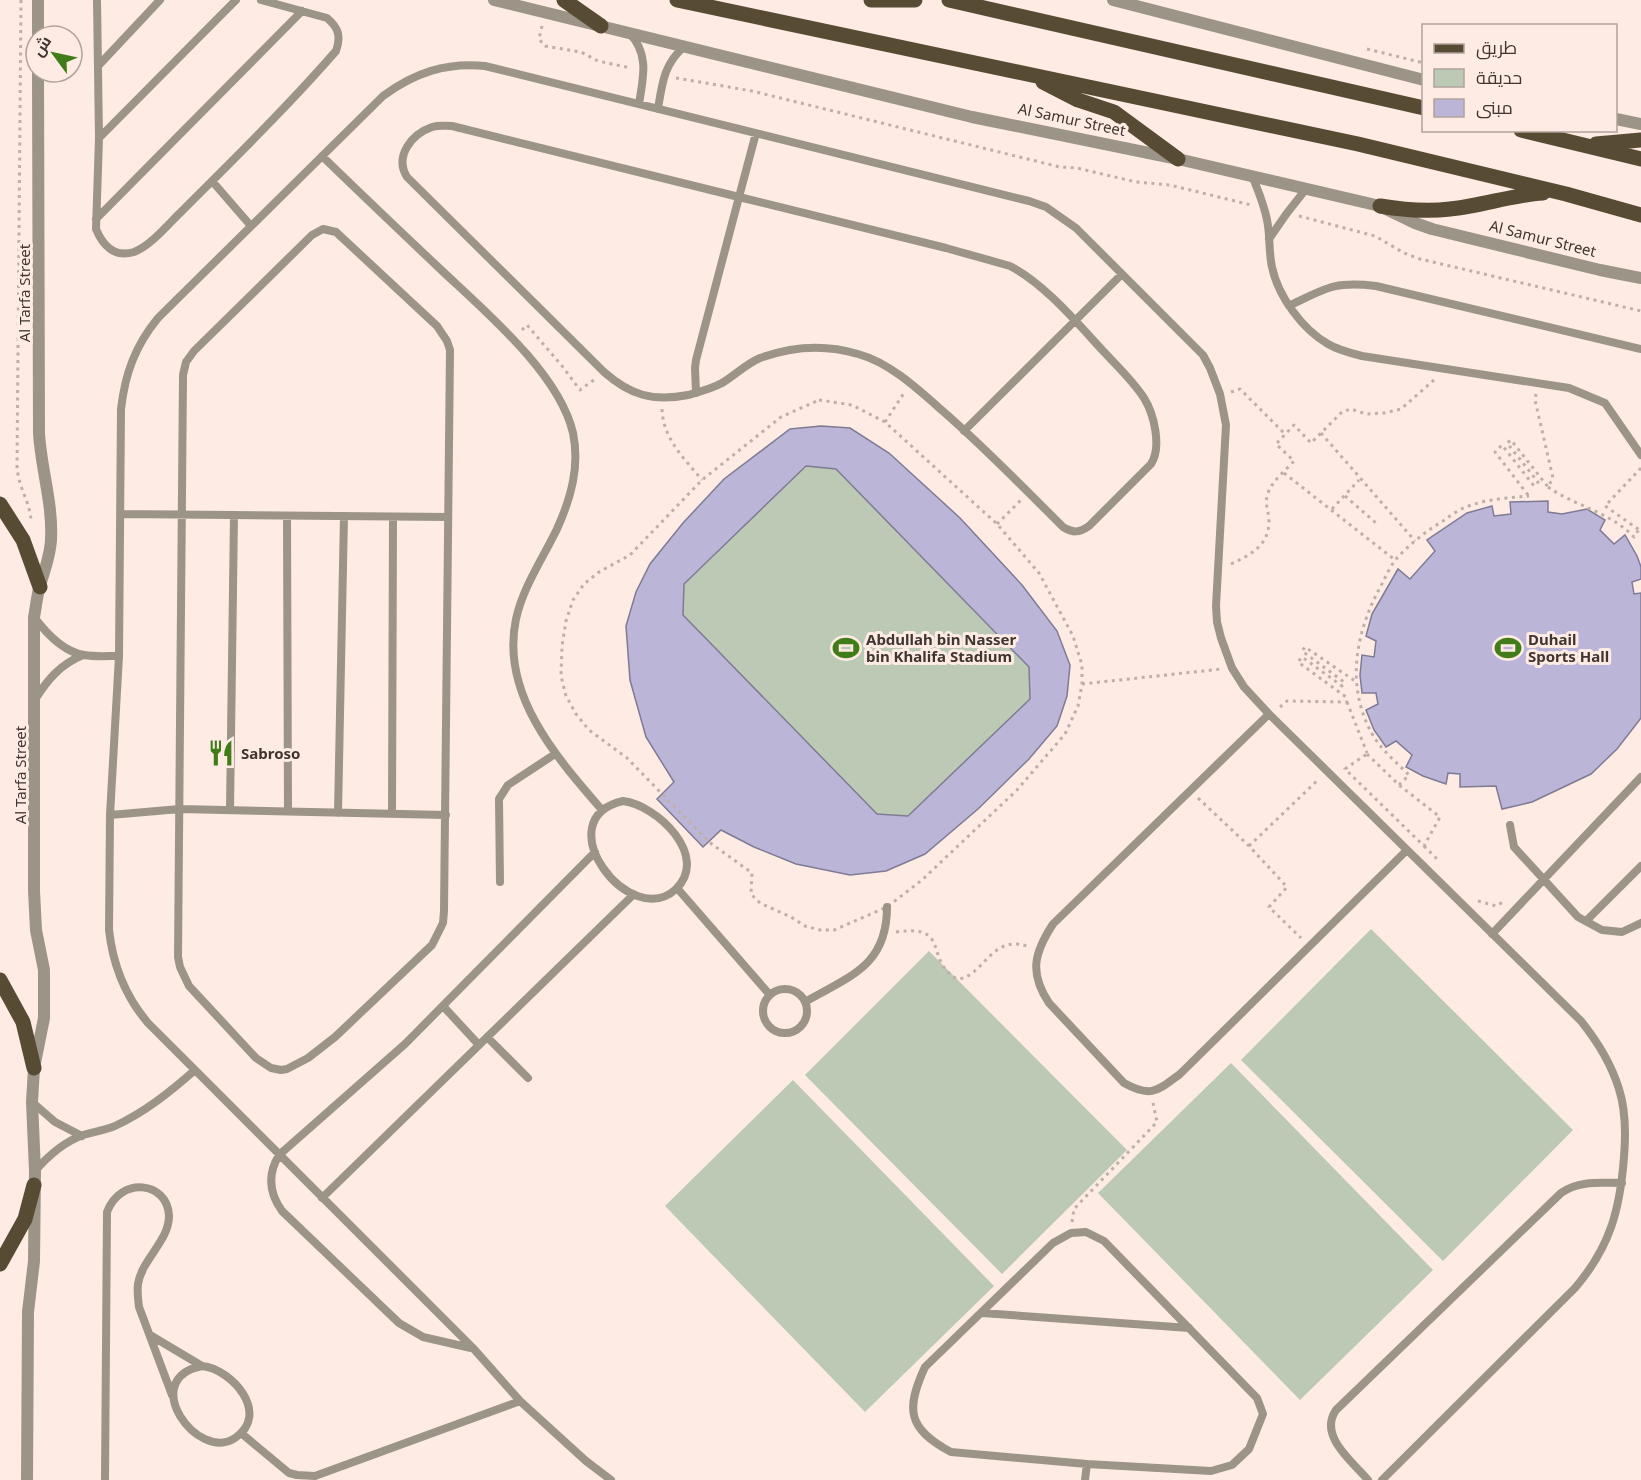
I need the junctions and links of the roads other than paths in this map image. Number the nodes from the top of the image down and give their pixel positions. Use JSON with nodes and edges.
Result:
{"nodes":[{"id":1,"x":38,"y":0,"type":"edge"},
{"id":2,"x":97,"y":0,"type":"edge"},
{"id":3,"x":160,"y":0,"type":"edge"},
{"id":4,"x":236,"y":0,"type":"edge"},
{"id":5,"x":261,"y":0,"type":"edge"},
{"id":6,"x":494,"y":0,"type":"edge"},
{"id":7,"x":564,"y":0,"type":"edge"},
{"id":8,"x":677,"y":0,"type":"edge"},
{"id":9,"x":871,"y":0,"type":"edge"},
{"id":10,"x":915,"y":0,"type":"edge"},
{"id":11,"x":949,"y":0,"type":"edge"},
{"id":12,"x":1113,"y":0,"type":"edge"},
{"id":13,"x":302,"y":11,"type":"junction"},
{"id":14,"x":38,"y":24,"type":"edge"},
{"id":15,"x":601,"y":26,"type":"junction"},
{"id":16,"x":629,"y":32,"type":"junction"},
{"id":17,"x":685,"y":46,"type":"junction"},
{"id":18,"x":99,"y":65,"type":"junction"},
{"id":19,"x":1034,"y":75,"type":"junction"},
{"id":20,"x":1422,"y":79,"type":"edge"},
{"id":21,"x":38,"y":84,"type":"edge"},
{"id":22,"x":639,"y":104,"type":"junction"},
{"id":23,"x":1422,"y":108,"type":"edge"},
{"id":24,"x":658,"y":109,"type":"junction"},
{"id":25,"x":1617,"y":119,"type":"edge"},
{"id":26,"x":1641,"y":124,"type":"edge"},
{"id":27,"x":1529,"y":132,"type":"edge"},
{"id":28,"x":756,"y":133,"type":"junction"},
{"id":29,"x":99,"y":138,"type":"junction"},
{"id":30,"x":1641,"y":140,"type":"edge"},
{"id":31,"x":1584,"y":145,"type":"junction"},
{"id":32,"x":322,"y":156,"type":"junction"},
{"id":33,"x":1178,"y":159,"type":"junction"},
{"id":34,"x":1641,"y":159,"type":"edge"},
{"id":35,"x":1253,"y":177,"type":"junction"},
{"id":36,"x":212,"y":181,"type":"junction"},
{"id":37,"x":1306,"y":189,"type":"junction"},
{"id":38,"x":1566,"y":194,"type":"junction"},
{"id":39,"x":739,"y":197,"type":"junction"},
{"id":40,"x":1380,"y":206,"type":"junction"},
{"id":41,"x":1641,"y":215,"type":"edge"},
{"id":42,"x":96,"y":219,"type":"junction"},
{"id":43,"x":251,"y":226,"type":"junction"},
{"id":44,"x":1269,"y":239,"type":"junction"},
{"id":45,"x":1122,"y":274,"type":"junction"},
{"id":46,"x":1641,"y":278,"type":"edge"},
{"id":47,"x":1289,"y":306,"type":"junction"},
{"id":48,"x":1076,"y":322,"type":"junction"},
{"id":49,"x":1641,"y":349,"type":"edge"},
{"id":50,"x":696,"y":393,"type":"junction"},
{"id":51,"x":964,"y":430,"type":"junction"},
{"id":52,"x":1641,"y":455,"type":"edge"},
{"id":53,"x":0,"y":504,"type":"edge"},
{"id":54,"x":122,"y":514,"type":"junction"},
{"id":55,"x":182,"y":514,"type":"junction"},
{"id":56,"x":234,"y":515,"type":"junction"},
{"id":57,"x":287,"y":516,"type":"junction"},
{"id":58,"x":344,"y":516,"type":"junction"},
{"id":59,"x":393,"y":517,"type":"junction"},
{"id":60,"x":448,"y":517,"type":"junction"},
{"id":61,"x":40,"y":587,"type":"junction"},
{"id":62,"x":34,"y":617,"type":"junction"},
{"id":63,"x":83,"y":655,"type":"junction"},
{"id":64,"x":119,"y":656,"type":"junction"},
{"id":65,"x":36,"y":698,"type":"junction"},
{"id":66,"x":1269,"y":714,"type":"junction"},
{"id":67,"x":555,"y":754,"type":"junction"},
{"id":68,"x":1641,"y":777,"type":"edge"},
{"id":69,"x":180,"y":809,"type":"junction"},
{"id":70,"x":230,"y":810,"type":"junction"},
{"id":71,"x":602,"y":810,"type":"junction"},
{"id":72,"x":288,"y":812,"type":"junction"},
{"id":73,"x":338,"y":813,"type":"junction"},
{"id":74,"x":392,"y":814,"type":"junction"},
{"id":75,"x":110,"y":815,"type":"junction"},
{"id":76,"x":446,"y":815,"type":"junction"},
{"id":77,"x":1510,"y":825,"type":"dead end"},
{"id":78,"x":1407,"y":850,"type":"junction"},
{"id":79,"x":595,"y":852,"type":"junction"},
{"id":80,"x":1641,"y":866,"type":"edge"},
{"id":81,"x":1542,"y":879,"type":"junction"},
{"id":82,"x":500,"y":882,"type":"dead end"},
{"id":83,"x":677,"y":888,"type":"junction"},
{"id":84,"x":633,"y":895,"type":"junction"},
{"id":85,"x":887,"y":907,"type":"road end"},
{"id":86,"x":1586,"y":921,"type":"junction"},
{"id":87,"x":1641,"y":923,"type":"edge"},
{"id":88,"x":1492,"y":934,"type":"junction"},
{"id":89,"x":0,"y":980,"type":"edge"},
{"id":90,"x":770,"y":995,"type":"junction"},
{"id":91,"x":805,"y":1002,"type":"junction"},
{"id":92,"x":442,"y":1006,"type":"junction"},
{"id":93,"x":487,"y":1037,"type":"junction"},
{"id":94,"x":479,"y":1045,"type":"junction"},
{"id":95,"x":34,"y":1068,"type":"junction"},
{"id":96,"x":195,"y":1070,"type":"junction"},
{"id":97,"x":528,"y":1078,"type":"dead end"},
{"id":98,"x":32,"y":1102,"type":"junction"},
{"id":99,"x":82,"y":1136,"type":"junction"},
{"id":100,"x":279,"y":1155,"type":"junction"},
{"id":101,"x":34,"y":1178,"type":"junction"},
{"id":102,"x":1622,"y":1183,"type":"junction"},
{"id":103,"x":322,"y":1198,"type":"junction"},
{"id":104,"x":0,"y":1264,"type":"edge"},
{"id":105,"x":982,"y":1313,"type":"junction"},
{"id":106,"x":1189,"y":1328,"type":"junction"},
{"id":107,"x":149,"y":1335,"type":"junction"},
{"id":108,"x":473,"y":1348,"type":"junction"},
{"id":109,"x":202,"y":1366,"type":"junction"},
{"id":110,"x":172,"y":1395,"type":"junction"},
{"id":111,"x":520,"y":1401,"type":"junction"},
{"id":112,"x":241,"y":1433,"type":"junction"},
{"id":113,"x":1087,"y":1464,"type":"junction"},
{"id":114,"x":27,"y":1480,"type":"edge"},
{"id":115,"x":105,"y":1480,"type":"edge"},
{"id":116,"x":611,"y":1480,"type":"edge"},
{"id":117,"x":1085,"y":1480,"type":"edge"},
{"id":118,"x":1368,"y":1480,"type":"edge"},
{"id":119,"x":1382,"y":1480,"type":"edge"}],
"edges":[{"from":1,"to":14,"type":"street"},
{"from":2,"to":18,"type":"lane"},
{"from":3,"to":18,"type":"lane"},
{"from":4,"to":29,"type":"lane"},
{"from":5,"to":13,"type":"lane"},
{"from":6,"to":15,"type":"street","name":"Al Samur Street"},
{"from":7,"to":15,"type":"main road"},
{"from":8,"to":19,"type":"main road"},
{"from":9,"to":10,"type":"main road"},
{"from":11,"to":23,"type":"main road"},
{"from":12,"to":20,"type":"street"},
{"from":13,"to":36,"type":"lane"},
{"from":13,"to":42,"type":"lane"},
{"from":15,"to":16,"type":"street","name":"Al Samur Street"},
{"from":16,"to":17,"type":"street","name":"Al Samur Street"},
{"from":16,"to":22,"type":"lane"},
{"from":17,"to":24,"type":"lane"},
{"from":17,"to":33,"type":"street","name":"Al Samur Street"},
{"from":18,"to":29,"type":"lane"},
{"from":19,"to":33,"type":"main road"},
{"from":19,"to":38,"type":"main road"},
{"from":21,"to":61,"type":"street","name":"Al Tarfa Street"},
{"from":22,"to":24,"type":"lane"},
{"from":22,"to":32,"type":"lane"},
{"from":24,"to":28,"type":"lane"},
{"from":25,"to":26,"type":"street"},
{"from":27,"to":31,"type":"main road"},
{"from":28,"to":39,"type":"lane"},
{"from":28,"to":45,"type":"lane"},
{"from":29,"to":42,"type":"lane"},
{"from":30,"to":31,"type":"main road"},
{"from":31,"to":34,"type":"main road"},
{"from":32,"to":43,"type":"lane"},
{"from":32,"to":67,"type":"lane"},
{"from":33,"to":35,"type":"street","name":"Al Samur Street"},
{"from":35,"to":37,"type":"street","name":"Al Samur Street"},
{"from":35,"to":44,"type":"lane"},
{"from":36,"to":42,"type":"lane"},
{"from":36,"to":43,"type":"lane"},
{"from":37,"to":40,"type":"street","name":"Al Samur Street"},
{"from":37,"to":44,"type":"lane"},
{"from":38,"to":40,"type":"main road"},
{"from":38,"to":41,"type":"main road"},
{"from":39,"to":48,"type":"lane"},
{"from":39,"to":50,"type":"lane"},
{"from":39,"to":50,"type":"lane"},
{"from":40,"to":46,"type":"street","name":"Al Samur Street"},
{"from":43,"to":54,"type":"lane"},
{"from":44,"to":47,"type":"lane"},
{"from":45,"to":48,"type":"lane"},
{"from":45,"to":66,"type":"lane"},
{"from":47,"to":49,"type":"lane"},
{"from":47,"to":52,"type":"lane"},
{"from":48,"to":51,"type":"lane"},
{"from":48,"to":51,"type":"lane"},
{"from":50,"to":51,"type":"lane"},
{"from":53,"to":61,"type":"main road"},
{"from":54,"to":55,"type":"lane"},
{"from":54,"to":64,"type":"lane"},
{"from":55,"to":56,"type":"lane"},
{"from":55,"to":60,"type":"lane"},
{"from":55,"to":69,"type":"lane"},
{"from":56,"to":57,"type":"lane"},
{"from":56,"to":70,"type":"lane"},
{"from":57,"to":58,"type":"lane"},
{"from":57,"to":72,"type":"lane"},
{"from":58,"to":59,"type":"lane"},
{"from":58,"to":73,"type":"lane"},
{"from":59,"to":60,"type":"lane"},
{"from":59,"to":74,"type":"lane"},
{"from":60,"to":76,"type":"lane"},
{"from":61,"to":62,"type":"street","name":"Al Tarfa Street"},
{"from":62,"to":63,"type":"lane"},
{"from":62,"to":65,"type":"street","name":"Al Tarfa Street"},
{"from":63,"to":64,"type":"lane"},
{"from":63,"to":65,"type":"lane"},
{"from":64,"to":75,"type":"lane"},
{"from":65,"to":95,"type":"street","name":"Al Tarfa Street"},
{"from":66,"to":78,"type":"lane"},
{"from":66,"to":78,"type":"lane"},
{"from":67,"to":71,"type":"lane"},
{"from":67,"to":82,"type":"lane"},
{"from":68,"to":81,"type":"lane"},
{"from":69,"to":70,"type":"lane"},
{"from":69,"to":75,"type":"lane"},
{"from":69,"to":76,"type":"lane"},
{"from":70,"to":72,"type":"lane"},
{"from":71,"to":79,"type":"lane"},
{"from":71,"to":83,"type":"lane"},
{"from":72,"to":73,"type":"lane"},
{"from":73,"to":74,"type":"lane"},
{"from":74,"to":76,"type":"lane"},
{"from":75,"to":96,"type":"lane"},
{"from":77,"to":81,"type":"lane"},
{"from":78,"to":88,"type":"lane"},
{"from":79,"to":84,"type":"lane"},
{"from":79,"to":92,"type":"lane"},
{"from":80,"to":86,"type":"lane"},
{"from":81,"to":86,"type":"lane"},
{"from":81,"to":88,"type":"lane"},
{"from":83,"to":84,"type":"lane"},
{"from":83,"to":90,"type":"lane"},
{"from":84,"to":93,"type":"lane"},
{"from":85,"to":91,"type":"lane"},
{"from":86,"to":87,"type":"lane"},
{"from":88,"to":102,"type":"lane"},
{"from":89,"to":95,"type":"main road"},
{"from":90,"to":91,"type":"lane"},
{"from":90,"to":91,"type":"lane"},
{"from":92,"to":94,"type":"lane"},
{"from":92,"to":100,"type":"lane"},
{"from":93,"to":94,"type":"lane"},
{"from":93,"to":97,"type":"lane"},
{"from":94,"to":103,"type":"lane"},
{"from":95,"to":98,"type":"street","name":"Al Tarfa Street"},
{"from":96,"to":99,"type":"lane"},
{"from":96,"to":100,"type":"lane"},
{"from":98,"to":99,"type":"lane"},
{"from":98,"to":101,"type":"street","name":"Al Tarfa Street"},
{"from":99,"to":101,"type":"lane"},
{"from":100,"to":103,"type":"lane"},
{"from":100,"to":108,"type":"lane"},
{"from":101,"to":104,"type":"main road"},
{"from":101,"to":114,"type":"street","name":"Al Tarfa Street"},
{"from":102,"to":118,"type":"lane"},
{"from":102,"to":119,"type":"lane"},
{"from":103,"to":108,"type":"lane"},
{"from":105,"to":106,"type":"lane"},
{"from":105,"to":106,"type":"lane"},
{"from":105,"to":113,"type":"lane"},
{"from":106,"to":113,"type":"lane"},
{"from":107,"to":109,"type":"lane"},
{"from":107,"to":110,"type":"lane"},
{"from":107,"to":115,"type":"lane"},
{"from":108,"to":111,"type":"lane"},
{"from":109,"to":110,"type":"lane"},
{"from":109,"to":112,"type":"lane"},
{"from":110,"to":112,"type":"lane"},
{"from":111,"to":112,"type":"lane"},
{"from":111,"to":116,"type":"lane"},
{"from":113,"to":117,"type":"lane"}]}
